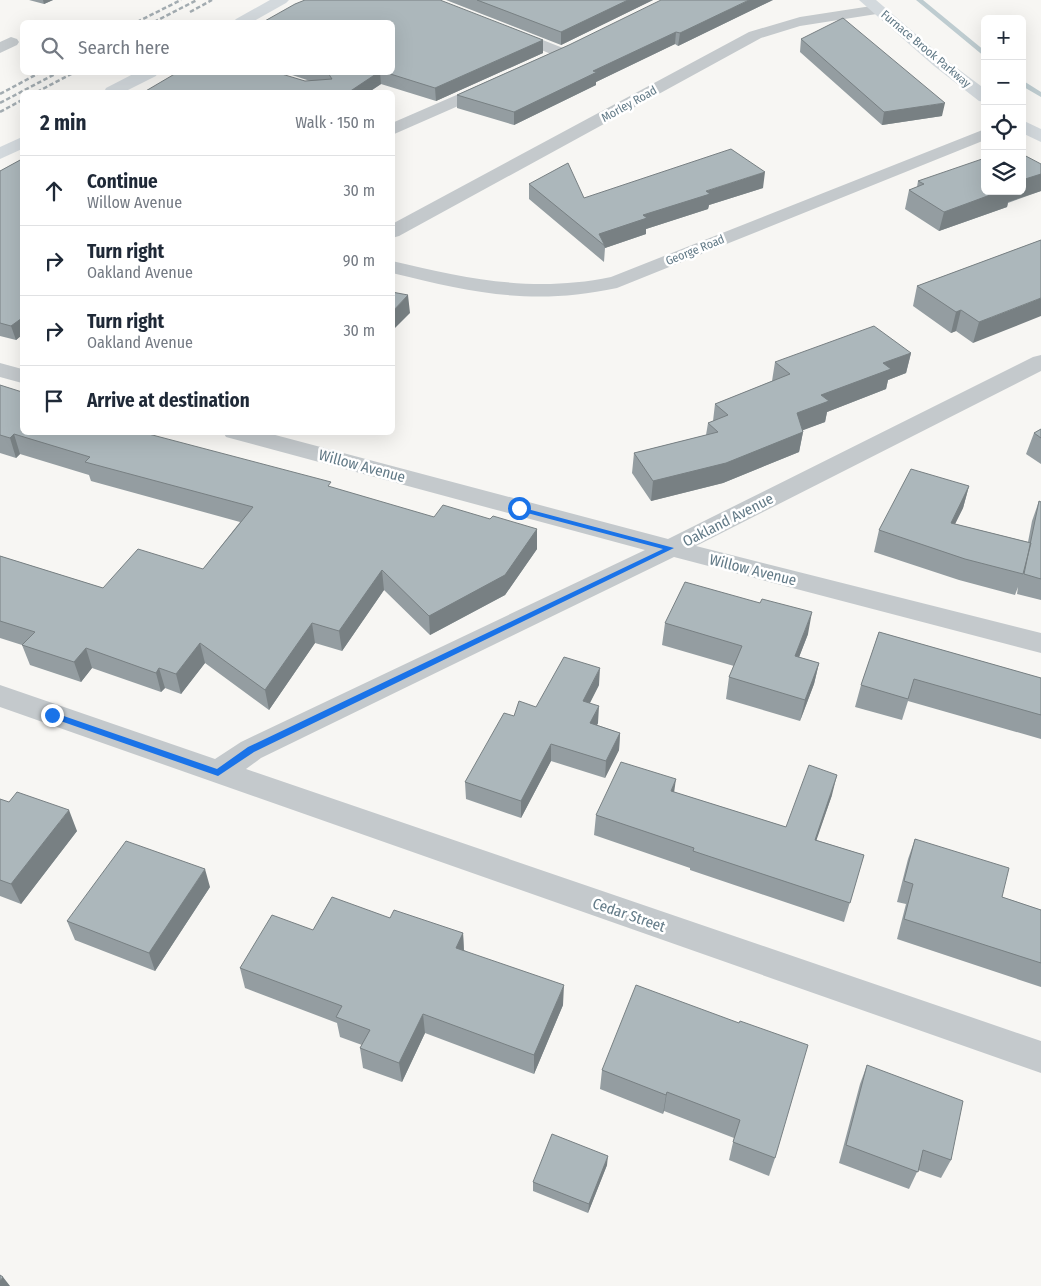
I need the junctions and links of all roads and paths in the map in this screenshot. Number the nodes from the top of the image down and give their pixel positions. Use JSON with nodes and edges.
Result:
{"nodes":[{"id":1,"x":281,"y":0,"type":"edge"},
{"id":2,"x":873,"y":5,"type":"edge"},
{"id":3,"x":244,"y":20,"type":"edge"},
{"id":4,"x":499,"y":28,"type":"edge"},
{"id":5,"x":0,"y":39,"type":"edge"},
{"id":6,"x":578,"y":45,"type":"edge"},
{"id":7,"x":0,"y":48,"type":"edge"},
{"id":8,"x":562,"y":53,"type":"junction"},
{"id":9,"x":544,"y":61,"type":"edge"},
{"id":10,"x":144,"y":75,"type":"edge"},
{"id":11,"x":501,"y":80,"type":"edge"},
{"id":12,"x":116,"y":90,"type":"edge"},
{"id":13,"x":981,"y":95,"type":"edge"},
{"id":14,"x":395,"y":114,"type":"edge"},
{"id":15,"x":415,"y":120,"type":"junction"},
{"id":16,"x":1026,"y":128,"type":"edge"},
{"id":17,"x":395,"y":129,"type":"edge"},
{"id":18,"x":981,"y":136,"type":"edge"},
{"id":19,"x":1041,"y":137,"type":"edge"},
{"id":20,"x":395,"y":230,"type":"edge"},
{"id":21,"x":395,"y":268,"type":"edge"},
{"id":22,"x":1041,"y":362,"type":"edge"},
{"id":23,"x":0,"y":370,"type":"edge"},
{"id":24,"x":20,"y":375,"type":"edge"},
{"id":25,"x":245,"y":435,"type":"edge"},
{"id":26,"x":670,"y":548,"type":"junction"},
{"id":27,"x":1041,"y":643,"type":"edge"},
{"id":28,"x":0,"y":696,"type":"edge"},
{"id":29,"x":218,"y":772,"type":"junction"},
{"id":30,"x":1041,"y":1057,"type":"edge"}],
"edges":[{"from":1,"to":3,"type":"main road"},
{"from":2,"to":13,"type":"main road","name":"Furnace Brook Parkway"},
{"from":2,"to":20,"type":"street","name":"Morley Road"},
{"from":4,"to":8,"type":"street"},
{"from":5,"to":7,"type":"street"},
{"from":6,"to":8,"type":"street"},
{"from":8,"to":9,"type":"street"},
{"from":10,"to":12,"type":"main road"},
{"from":11,"to":15,"type":"street"},
{"from":14,"to":15,"type":"street"},
{"from":15,"to":17,"type":"street"},
{"from":16,"to":19,"type":"main road"},
{"from":18,"to":21,"type":"street","name":"George Road"},
{"from":22,"to":26,"type":"street","name":"Oakland Avenue"},
{"from":23,"to":24,"type":"street"},
{"from":25,"to":26,"type":"street","name":"Willow Avenue"},
{"from":26,"to":27,"type":"street","name":"Willow Avenue"},
{"from":26,"to":29,"type":"street","name":"Oakland Avenue"},
{"from":28,"to":29,"type":"street"},
{"from":29,"to":30,"type":"street","name":"Cedar Street"}]}
